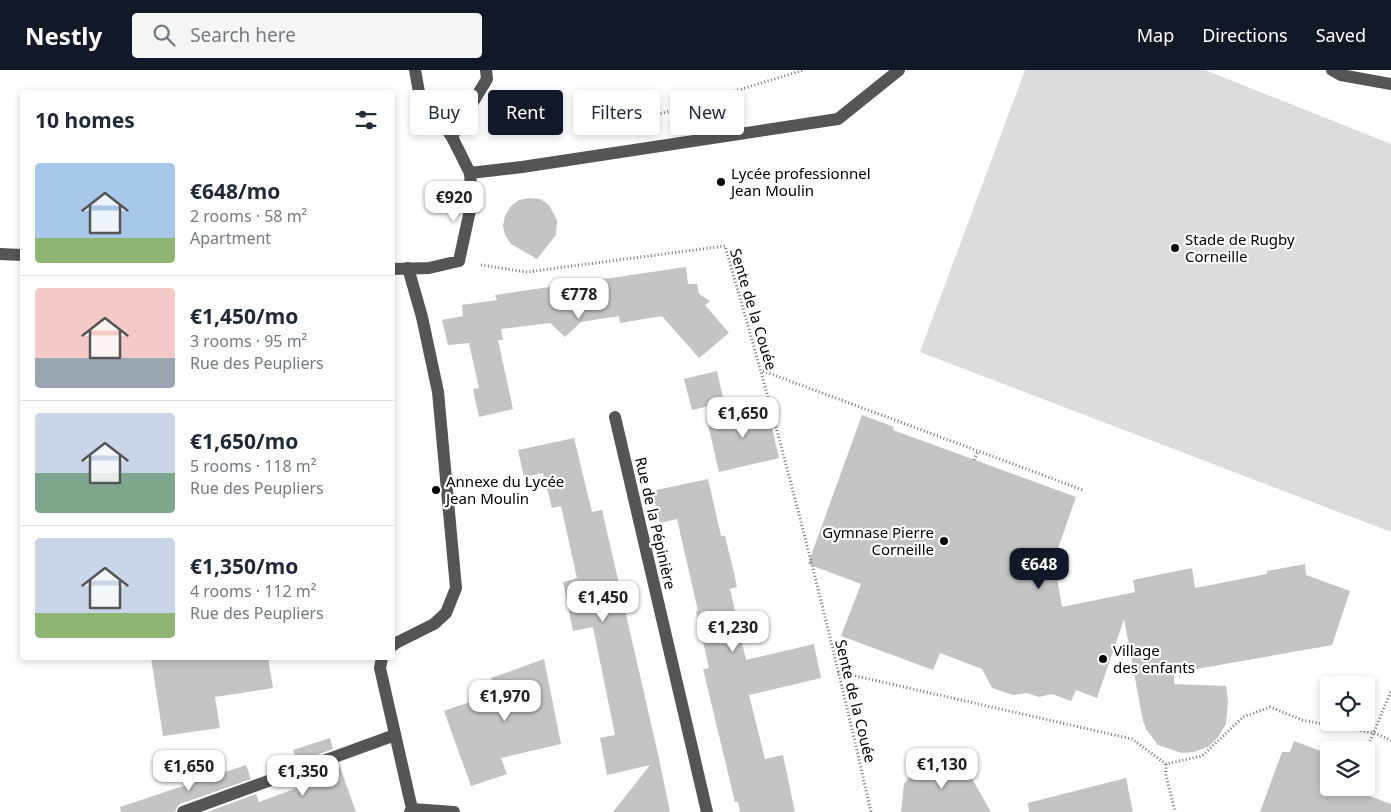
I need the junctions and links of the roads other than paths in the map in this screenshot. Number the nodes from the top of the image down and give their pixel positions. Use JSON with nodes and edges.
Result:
{"nodes":[{"id":1,"x":415,"y":70,"type":"edge"},
{"id":2,"x":486,"y":70,"type":"edge"},
{"id":3,"x":898,"y":70,"type":"edge"},
{"id":4,"x":1332,"y":70,"type":"edge"},
{"id":5,"x":1391,"y":84,"type":"edge"},
{"id":6,"x":452,"y":137,"type":"junction"},
{"id":7,"x":470,"y":173,"type":"junction"},
{"id":8,"x":0,"y":254,"type":"edge"},
{"id":9,"x":20,"y":256,"type":"edge"},
{"id":10,"x":408,"y":268,"type":"junction"},
{"id":11,"x":395,"y":269,"type":"edge"},
{"id":12,"x":615,"y":417,"type":"dead end"},
{"id":13,"x":395,"y":643,"type":"edge"},
{"id":14,"x":382,"y":660,"type":"edge"},
{"id":15,"x":395,"y":735,"type":"junction"},
{"id":16,"x":411,"y":811,"type":"edge"},
{"id":17,"x":183,"y":812,"type":"edge"},
{"id":18,"x":454,"y":812,"type":"edge"},
{"id":19,"x":707,"y":812,"type":"edge"}],
"edges":[{"from":1,"to":6,"type":"street"},
{"from":2,"to":6,"type":"street"},
{"from":3,"to":7,"type":"street"},
{"from":4,"to":5,"type":"street"},
{"from":6,"to":7,"type":"street"},
{"from":7,"to":10,"type":"street"},
{"from":8,"to":9,"type":"street"},
{"from":10,"to":11,"type":"street"},
{"from":10,"to":13,"type":"street"},
{"from":12,"to":19,"type":"street","name":"Rue de la Pépinière"},
{"from":14,"to":15,"type":"street"},
{"from":15,"to":16,"type":"street"},
{"from":15,"to":17,"type":"street"},
{"from":16,"to":18,"type":"street"}]}
